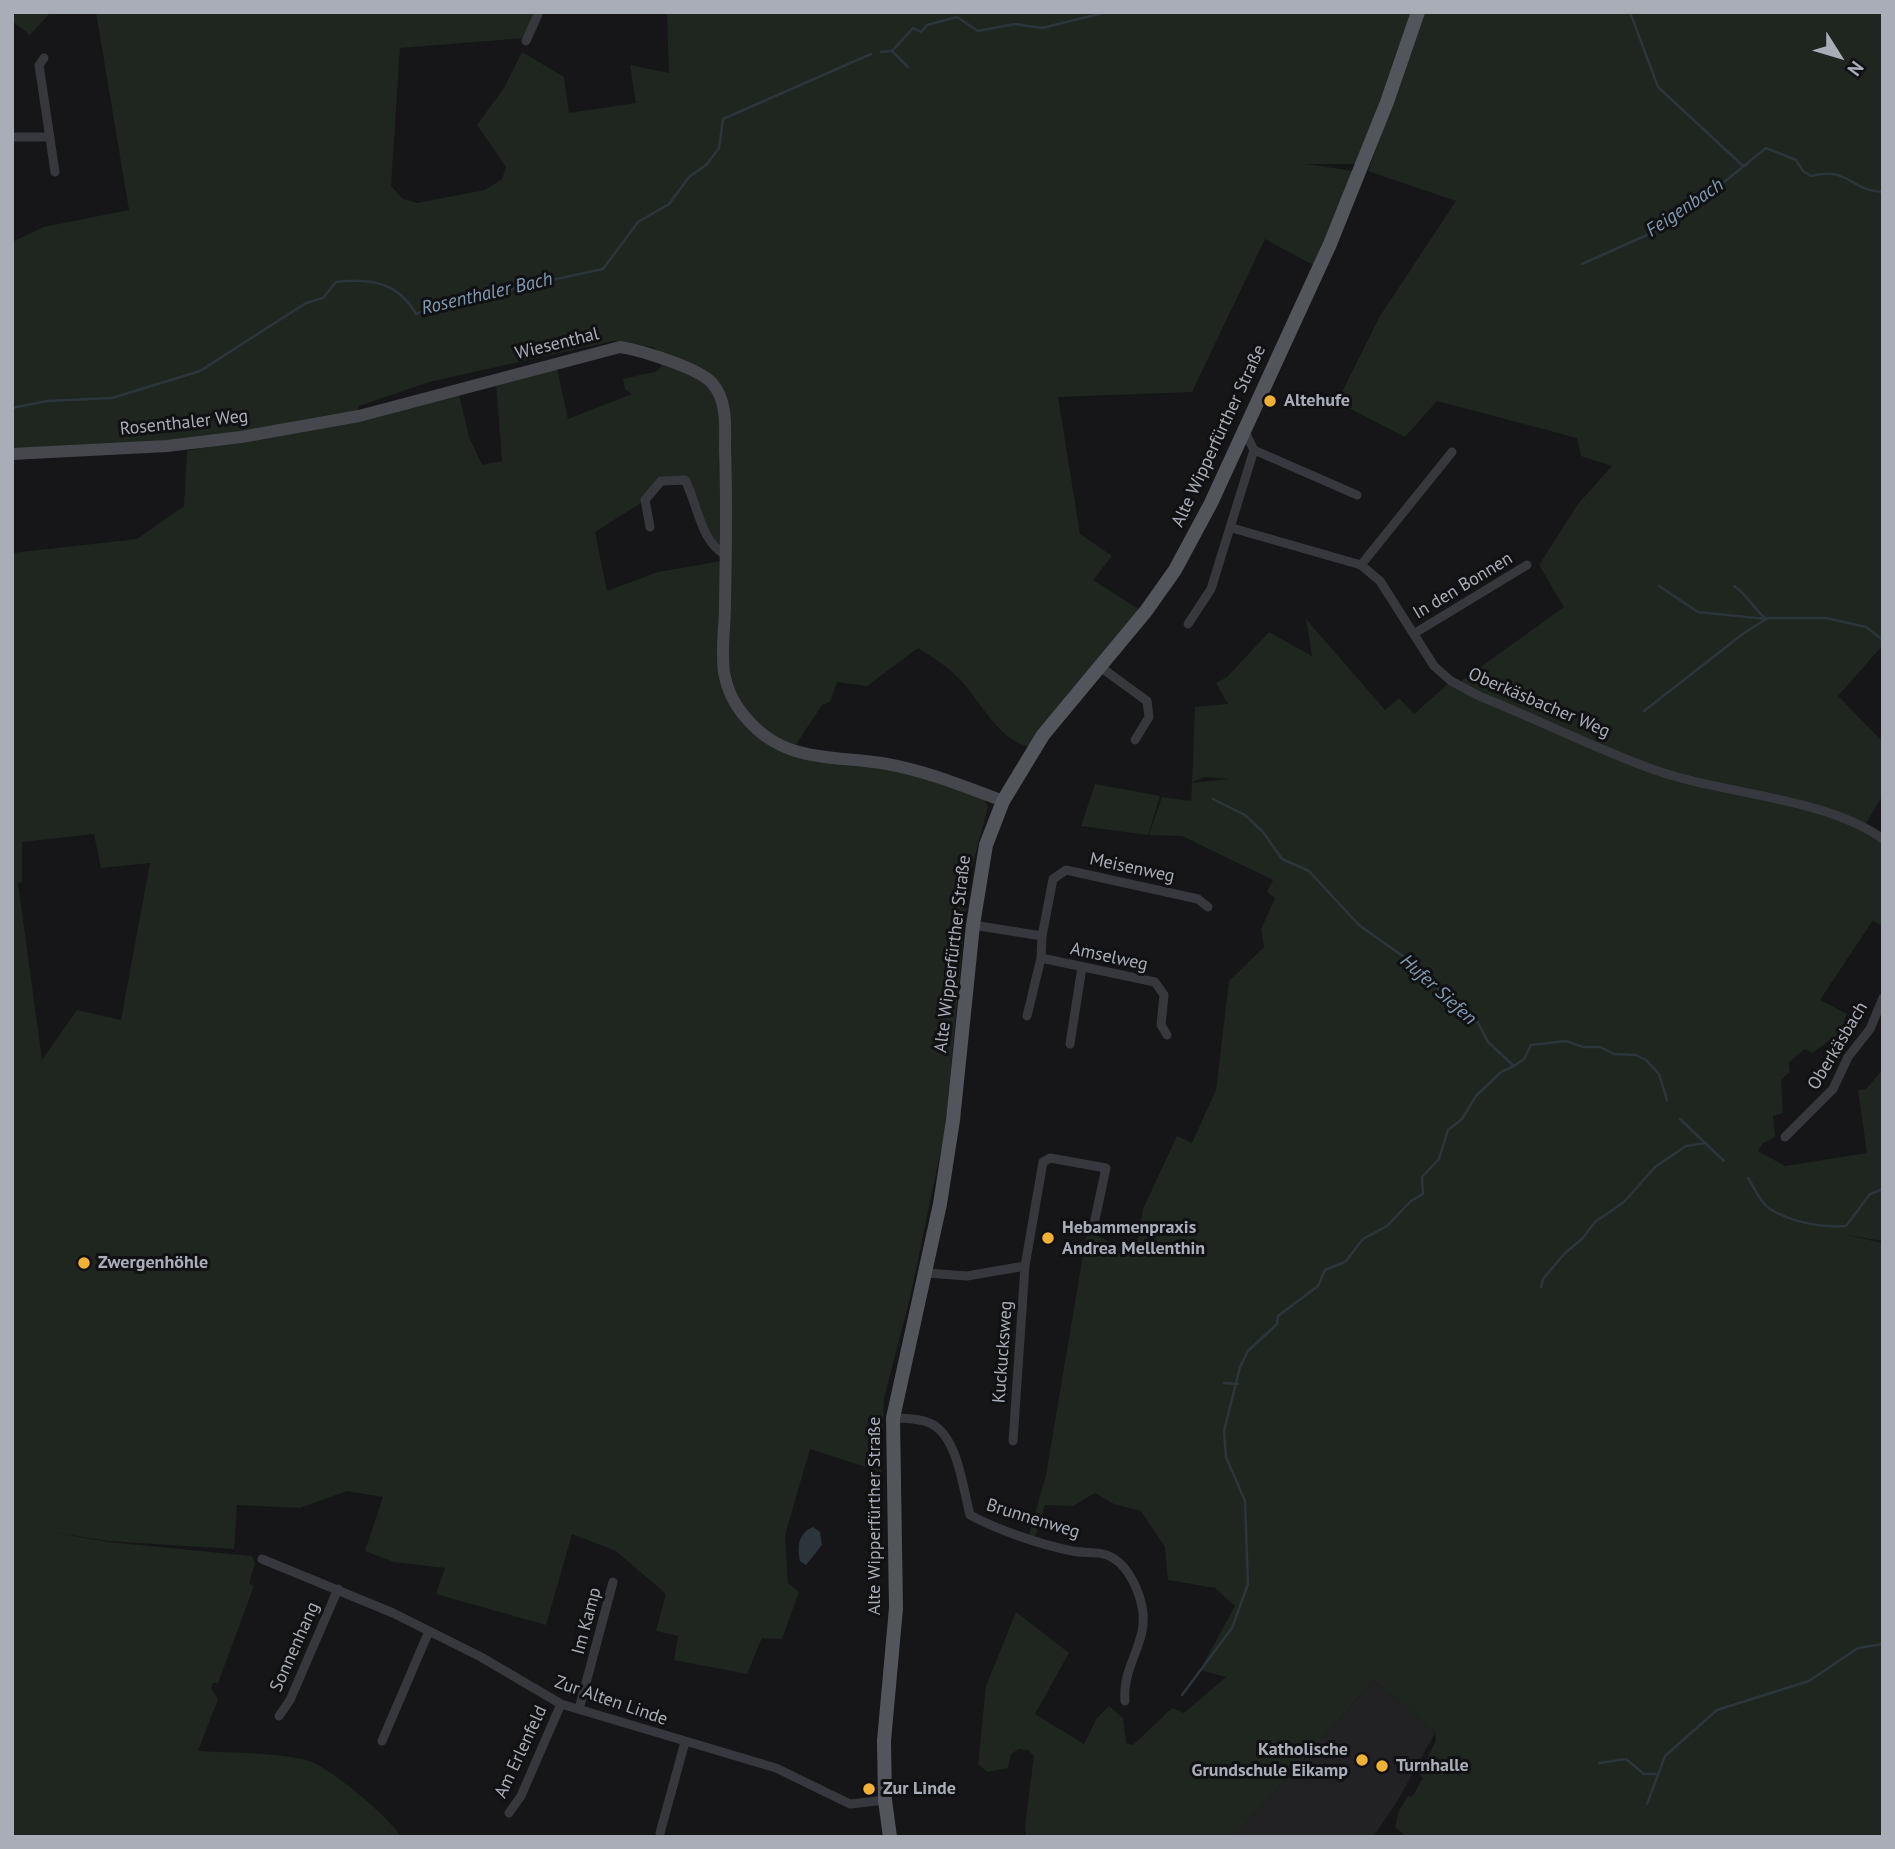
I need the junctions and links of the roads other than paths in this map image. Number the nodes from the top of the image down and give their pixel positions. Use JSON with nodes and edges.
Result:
{"nodes":[{"id":1,"x":539,"y":12,"type":"edge"},
{"id":2,"x":1418,"y":12,"type":"edge"},
{"id":3,"x":526,"y":41,"type":"dead end"},
{"id":4,"x":44,"y":58,"type":"dead end"},
{"id":5,"x":12,"y":137,"type":"edge"},
{"id":6,"x":49,"y":138,"type":"junction"},
{"id":7,"x":55,"y":172,"type":"dead end"},
{"id":8,"x":359,"y":416,"type":"joint"},
{"id":9,"x":1243,"y":428,"type":"junction"},
{"id":10,"x":1254,"y":450,"type":"junction"},
{"id":11,"x":1452,"y":452,"type":"dead end"},
{"id":12,"x":12,"y":454,"type":"edge"},
{"id":13,"x":1357,"y":495,"type":"dead end"},
{"id":14,"x":650,"y":527,"type":"dead end"},
{"id":15,"x":1232,"y":528,"type":"junction"},
{"id":16,"x":726,"y":555,"type":"junction"},
{"id":17,"x":1361,"y":565,"type":"junction"},
{"id":18,"x":1527,"y":565,"type":"dead end"},
{"id":19,"x":1188,"y":624,"type":"dead end"},
{"id":20,"x":1415,"y":633,"type":"junction"},
{"id":21,"x":1099,"y":666,"type":"junction"},
{"id":22,"x":1135,"y":740,"type":"dead end"},
{"id":23,"x":1003,"y":801,"type":"junction"},
{"id":24,"x":1883,"y":839,"type":"edge"},
{"id":25,"x":1208,"y":906,"type":"dead end"},
{"id":26,"x":972,"y":925,"type":"junction"},
{"id":27,"x":1042,"y":936,"type":"junction"},
{"id":28,"x":1041,"y":958,"type":"junction"},
{"id":29,"x":1082,"y":967,"type":"junction"},
{"id":30,"x":1883,"y":998,"type":"edge"},
{"id":31,"x":1027,"y":1016,"type":"dead end"},
{"id":32,"x":1167,"y":1035,"type":"dead end"},
{"id":33,"x":1070,"y":1044,"type":"dead end"},
{"id":34,"x":1785,"y":1137,"type":"dead end"},
{"id":35,"x":1094,"y":1224,"type":"dead end"},
{"id":36,"x":1026,"y":1266,"type":"junction"},
{"id":37,"x":926,"y":1273,"type":"junction"},
{"id":38,"x":893,"y":1418,"type":"junction"},
{"id":39,"x":1013,"y":1441,"type":"dead end"},
{"id":40,"x":262,"y":1559,"type":"dead end"},
{"id":41,"x":613,"y":1583,"type":"dead end"},
{"id":42,"x":338,"y":1589,"type":"junction"},
{"id":43,"x":429,"y":1631,"type":"junction"},
{"id":44,"x":1125,"y":1701,"type":"dead end"},
{"id":45,"x":561,"y":1704,"type":"junction"},
{"id":46,"x":579,"y":1709,"type":"junction"},
{"id":47,"x":279,"y":1716,"type":"dead end"},
{"id":48,"x":382,"y":1741,"type":"dead end"},
{"id":49,"x":685,"y":1742,"type":"junction"},
{"id":50,"x":885,"y":1800,"type":"junction"},
{"id":51,"x":509,"y":1812,"type":"dead end"},
{"id":52,"x":660,"y":1832,"type":"dead end"},
{"id":53,"x":890,"y":1837,"type":"edge"}],
"edges":[{"from":1,"to":3,"type":"street"},
{"from":2,"to":9,"type":"main road","name":"Alte Wipperfürther Straße"},
{"from":4,"to":6,"type":"street"},
{"from":5,"to":6,"type":"street"},
{"from":6,"to":7,"type":"street"},
{"from":8,"to":12,"type":"street","name":"Rosenthaler Weg"},
{"from":8,"to":16,"type":"street","name":"Wiesenthal"},
{"from":9,"to":10,"type":"street"},
{"from":9,"to":21,"type":"main road","name":"Alte Wipperfürther Straße"},
{"from":10,"to":13,"type":"street"},
{"from":10,"to":15,"type":"street"},
{"from":11,"to":17,"type":"street"},
{"from":14,"to":16,"type":"street"},
{"from":15,"to":17,"type":"street","name":"Oberkäsbacher Weg"},
{"from":15,"to":19,"type":"street"},
{"from":16,"to":23,"type":"street","name":"Wiesenthal"},
{"from":17,"to":20,"type":"street","name":"Oberkäsbacher Weg"},
{"from":18,"to":20,"type":"street","name":"In den Bonnen"},
{"from":20,"to":24,"type":"street","name":"Oberkäsbacher Weg"},
{"from":21,"to":22,"type":"street"},
{"from":21,"to":23,"type":"main road","name":"Alte Wipperfürther Straße"},
{"from":23,"to":26,"type":"main road","name":"Alte Wipperfürther Straße"},
{"from":25,"to":27,"type":"street","name":"Meisenweg"},
{"from":26,"to":27,"type":"street"},
{"from":26,"to":37,"type":"main road","name":"Alte Wipperfürther Straße"},
{"from":27,"to":28,"type":"street"},
{"from":28,"to":29,"type":"street","name":"Amselweg"},
{"from":28,"to":31,"type":"street"},
{"from":29,"to":32,"type":"street","name":"Amselweg"},
{"from":29,"to":33,"type":"street"},
{"from":30,"to":34,"type":"street","name":"Oberkäsbach"},
{"from":35,"to":36,"type":"street","name":"Kuckucksweg"},
{"from":36,"to":37,"type":"street"},
{"from":36,"to":39,"type":"street","name":"Kuckucksweg"},
{"from":37,"to":38,"type":"main road","name":"Alte Wipperfürther Straße"},
{"from":38,"to":44,"type":"street","name":"Brunnenweg"},
{"from":38,"to":50,"type":"main road","name":"Alte Wipperfürther Straße"},
{"from":40,"to":42,"type":"street","name":"Zur Alten Linde"},
{"from":41,"to":46,"type":"street","name":"Im Kamp"},
{"from":42,"to":43,"type":"street","name":"Zur Alten Linde"},
{"from":42,"to":47,"type":"street","name":"Sonnenhang"},
{"from":43,"to":45,"type":"street","name":"Zur Alten Linde"},
{"from":43,"to":48,"type":"street"},
{"from":45,"to":46,"type":"street","name":"Zur Alten Linde"},
{"from":45,"to":51,"type":"street","name":"Am Erlenfeld"},
{"from":46,"to":49,"type":"street","name":"Zur Alten Linde"},
{"from":49,"to":50,"type":"street","name":"Zur Alten Linde"},
{"from":49,"to":52,"type":"street"},
{"from":50,"to":53,"type":"main road","name":"Alte Wipperfürther Straße"}]}
